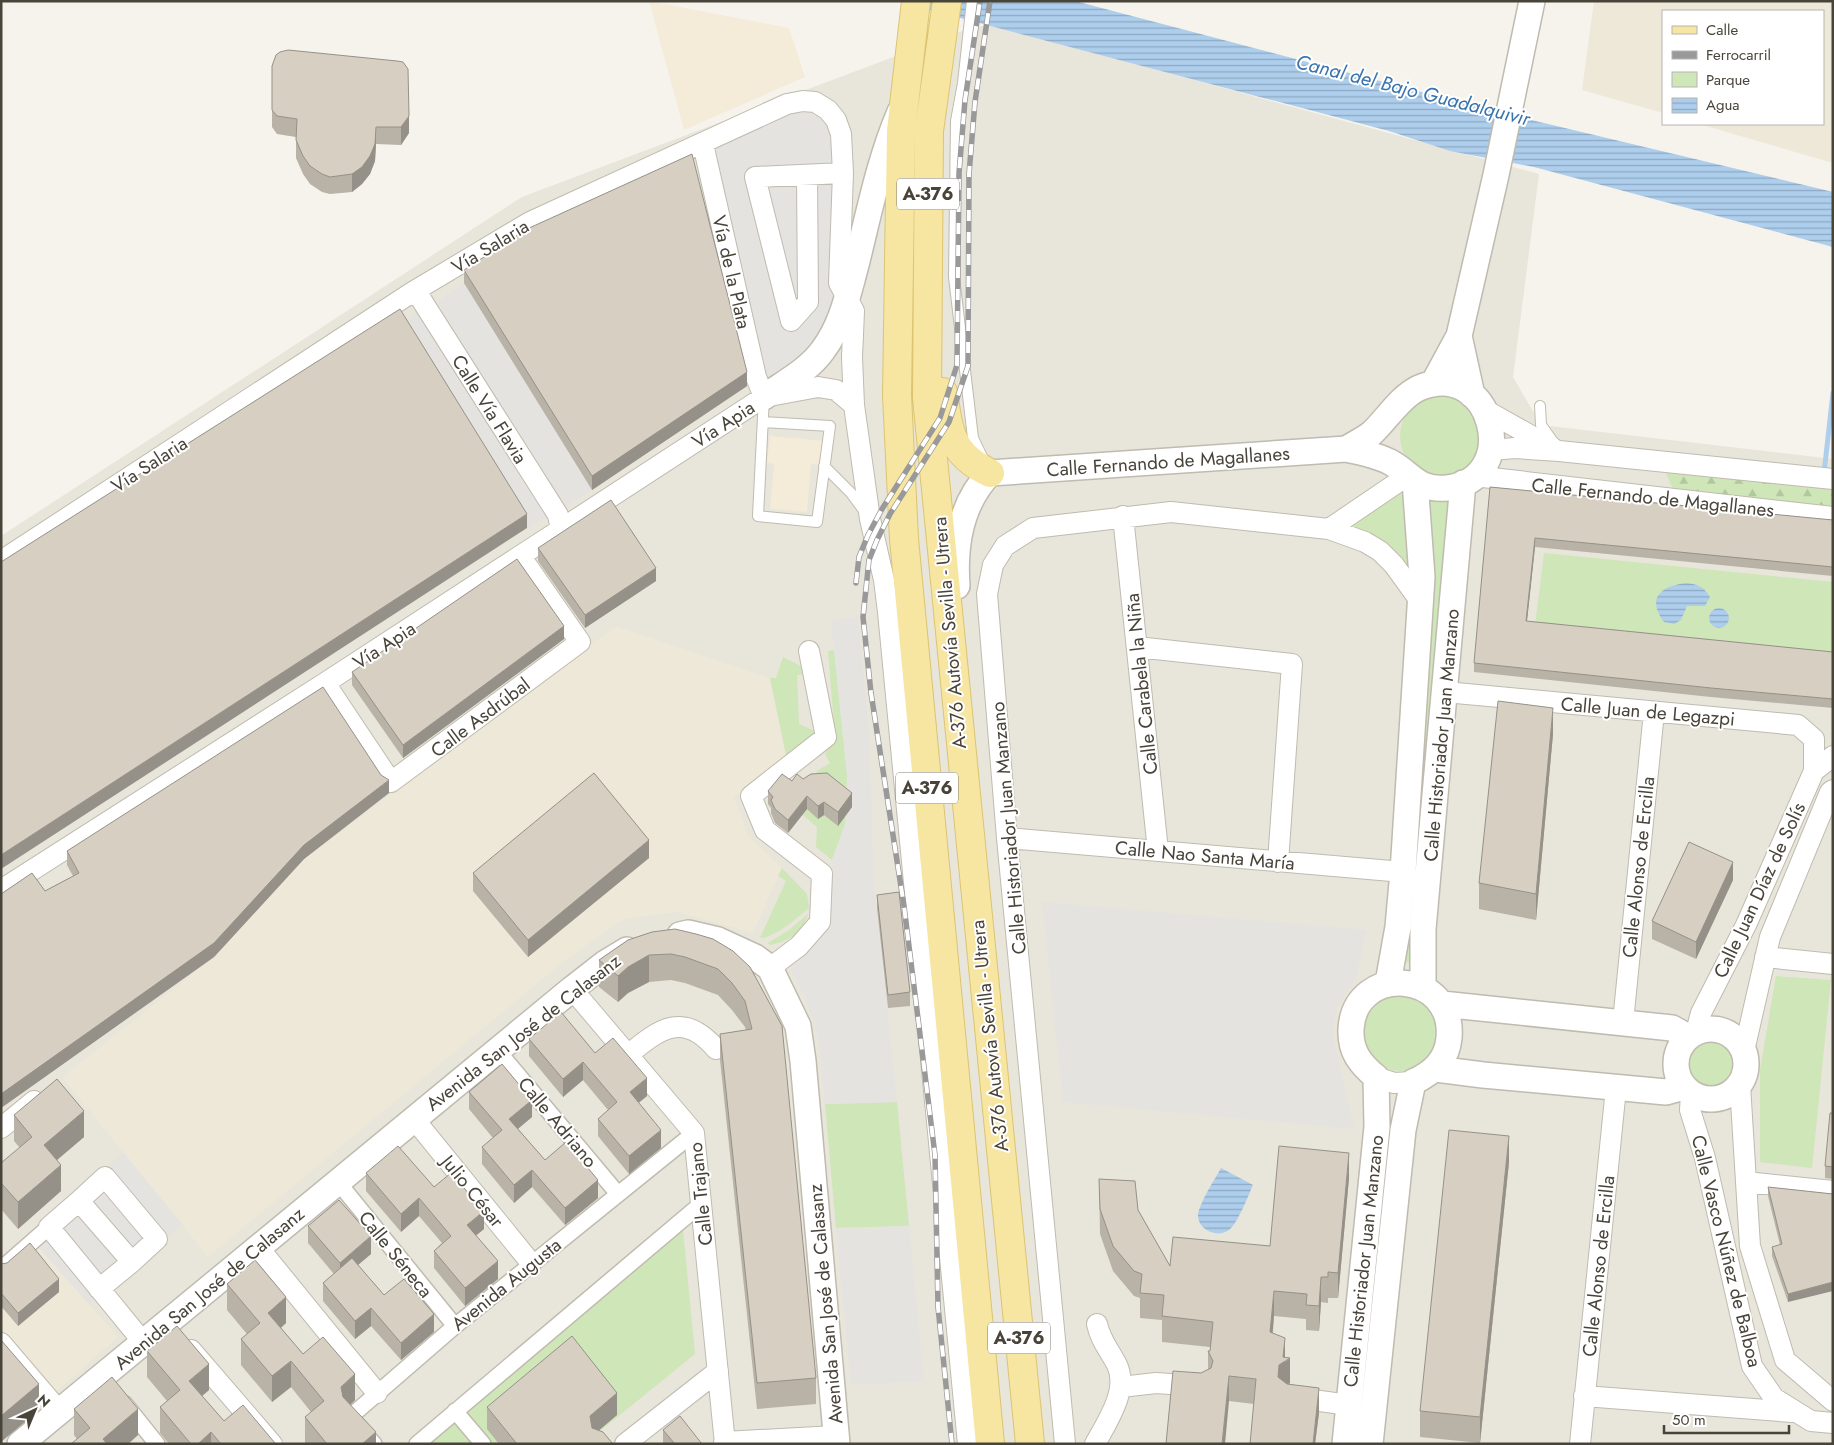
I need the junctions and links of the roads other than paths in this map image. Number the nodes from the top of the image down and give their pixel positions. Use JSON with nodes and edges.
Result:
{"nodes":[{"id":1,"x":972,"y":1,"type":"edge"},
{"id":2,"x":1532,"y":1,"type":"edge"},
{"id":3,"x":915,"y":6,"type":"edge"},
{"id":4,"x":954,"y":12,"type":"edge"},
{"id":5,"x":902,"y":118,"type":"junction"},
{"id":6,"x":703,"y":144,"type":"junction"},
{"id":7,"x":843,"y":173,"type":"junction"},
{"id":8,"x":807,"y":174,"type":"junction"},
{"id":9,"x":928,"y":257,"type":"junction"},
{"id":10,"x":411,"y":293,"type":"junction"},
{"id":11,"x":851,"y":304,"type":"junction"},
{"id":12,"x":1460,"y":336,"type":"junction"},
{"id":13,"x":1433,"y":384,"type":"junction"},
{"id":14,"x":764,"y":397,"type":"junction"},
{"id":15,"x":1479,"y":403,"type":"junction"},
{"id":16,"x":854,"y":405,"type":"junction"},
{"id":17,"x":1540,"y":406,"type":"dead end"},
{"id":18,"x":1395,"y":410,"type":"junction"},
{"id":19,"x":763,"y":422,"type":"junction"},
{"id":20,"x":1346,"y":448,"type":"junction"},
{"id":21,"x":1491,"y":450,"type":"junction"},
{"id":22,"x":1559,"y":451,"type":"junction"},
{"id":23,"x":824,"y":466,"type":"junction"},
{"id":24,"x":990,"y":474,"type":"junction"},
{"id":25,"x":1407,"y":476,"type":"junction"},
{"id":26,"x":1833,"y":479,"type":"edge"},
{"id":27,"x":1468,"y":480,"type":"junction"},
{"id":28,"x":1123,"y":516,"type":"junction"},
{"id":29,"x":1833,"y":517,"type":"edge"},
{"id":30,"x":870,"y":519,"type":"junction"},
{"id":31,"x":1329,"y":529,"type":"junction"},
{"id":32,"x":560,"y":530,"type":"junction"},
{"id":33,"x":521,"y":556,"type":"junction"},
{"id":34,"x":1,"y":561,"type":"edge"},
{"id":35,"x":1420,"y":601,"type":"junction"},
{"id":36,"x":1137,"y":648,"type":"junction"},
{"id":37,"x":809,"y":651,"type":"dead end"},
{"id":38,"x":325,"y":683,"type":"junction"},
{"id":39,"x":1445,"y":692,"type":"junction"},
{"id":40,"x":956,"y":708,"type":"junction"},
{"id":41,"x":1654,"y":712,"type":"junction"},
{"id":42,"x":1833,"y":756,"type":"edge"},
{"id":43,"x":1814,"y":771,"type":"junction"},
{"id":44,"x":1833,"y":790,"type":"edge"},
{"id":45,"x":1007,"y":838,"type":"junction"},
{"id":46,"x":1158,"y":851,"type":"junction"},
{"id":47,"x":1278,"y":862,"type":"junction"},
{"id":48,"x":1403,"y":872,"type":"junction"},
{"id":49,"x":1,"y":890,"type":"edge"},
{"id":50,"x":1765,"y":957,"type":"junction"},
{"id":51,"x":1833,"y":964,"type":"edge"},
{"id":52,"x":770,"y":968,"type":"junction"},
{"id":53,"x":1388,"y":983,"type":"junction"},
{"id":54,"x":1423,"y":988,"type":"junction"},
{"id":55,"x":572,"y":989,"type":"junction"},
{"id":56,"x":1442,"y":1004,"type":"junction"},
{"id":57,"x":1623,"y":1022,"type":"junction"},
{"id":58,"x":1692,"y":1034,"type":"junction"},
{"id":59,"x":716,"y":1050,"type":"dead end"},
{"id":60,"x":498,"y":1051,"type":"junction"},
{"id":61,"x":1744,"y":1051,"type":"junction"},
{"id":62,"x":628,"y":1055,"type":"junction"},
{"id":63,"x":1436,"y":1069,"type":"junction"},
{"id":64,"x":1376,"y":1077,"type":"junction"},
{"id":65,"x":1413,"y":1082,"type":"junction"},
{"id":66,"x":1740,"y":1085,"type":"junction"},
{"id":67,"x":1616,"y":1088,"type":"junction"},
{"id":68,"x":1687,"y":1090,"type":"junction"},
{"id":69,"x":34,"y":1101,"type":"edge"},
{"id":70,"x":414,"y":1119,"type":"junction"},
{"id":71,"x":1,"y":1128,"type":"edge"},
{"id":72,"x":694,"y":1133,"type":"junction"},
{"id":73,"x":338,"y":1182,"type":"junction"},
{"id":74,"x":1746,"y":1182,"type":"junction"},
{"id":75,"x":1833,"y":1191,"type":"edge"},
{"id":76,"x":618,"y":1194,"type":"junction"},
{"id":77,"x":79,"y":1201,"type":"junction"},
{"id":78,"x":701,"y":1204,"type":"junction"},
{"id":79,"x":49,"y":1227,"type":"junction"},
{"id":80,"x":258,"y":1247,"type":"junction"},
{"id":81,"x":132,"y":1262,"type":"junction"},
{"id":82,"x":532,"y":1263,"type":"junction"},
{"id":83,"x":1,"y":1269,"type":"edge"},
{"id":84,"x":99,"y":1289,"type":"junction"},
{"id":85,"x":167,"y":1322,"type":"junction"},
{"id":86,"x":1097,"y":1324,"type":"dead end"},
{"id":87,"x":455,"y":1326,"type":"junction"},
{"id":88,"x":143,"y":1342,"type":"junction"},
{"id":89,"x":1,"y":1343,"type":"edge"},
{"id":90,"x":718,"y":1371,"type":"junction"},
{"id":91,"x":110,"y":1386,"type":"junction"},
{"id":92,"x":1201,"y":1386,"type":"edge"},
{"id":93,"x":1121,"y":1388,"type":"junction"},
{"id":94,"x":377,"y":1393,"type":"junction"},
{"id":95,"x":1584,"y":1396,"type":"junction"},
{"id":96,"x":1289,"y":1397,"type":"edge"},
{"id":97,"x":1833,"y":1400,"type":"edge"},
{"id":98,"x":1349,"y":1405,"type":"junction"},
{"id":99,"x":59,"y":1411,"type":"junction"},
{"id":100,"x":456,"y":1411,"type":"junction"},
{"id":101,"x":1796,"y":1412,"type":"junction"},
{"id":102,"x":1833,"y":1423,"type":"edge"},
{"id":103,"x":837,"y":1440,"type":"edge"},
{"id":104,"x":724,"y":1443,"type":"edge"},
{"id":105,"x":20,"y":1444,"type":"edge"},
{"id":106,"x":157,"y":1444,"type":"edge"},
{"id":107,"x":272,"y":1444,"type":"edge"},
{"id":108,"x":374,"y":1444,"type":"edge"},
{"id":109,"x":417,"y":1444,"type":"edge"},
{"id":110,"x":483,"y":1444,"type":"edge"},
{"id":111,"x":625,"y":1444,"type":"edge"},
{"id":112,"x":968,"y":1444,"type":"edge"},
{"id":113,"x":990,"y":1444,"type":"edge"},
{"id":114,"x":1030,"y":1444,"type":"edge"},
{"id":115,"x":1066,"y":1444,"type":"edge"},
{"id":116,"x":1095,"y":1444,"type":"edge"},
{"id":117,"x":1345,"y":1444,"type":"edge"},
{"id":118,"x":1370,"y":1444,"type":"edge"},
{"id":119,"x":1580,"y":1444,"type":"edge"}],
"edges":[{"from":1,"to":4,"type":"lane"},
{"from":2,"to":12,"type":"street"},
{"from":3,"to":5,"type":"main road","name":"A-376 Autovía Sevilla - Utrera","number":"A-376"},
{"from":4,"to":9,"type":"main road","name":"A-376 Autovía Sevilla - Utrera","number":"A-376"},
{"from":4,"to":24,"type":"lane"},
{"from":5,"to":11,"type":"street","name":"Vía Apia"},
{"from":5,"to":113,"type":"main road","name":"A-376 Autovía Sevilla - Utrera","number":"A-376"},
{"from":6,"to":7,"type":"street","name":"Vía Salaria"},
{"from":6,"to":10,"type":"street","name":"Vía Salaria"},
{"from":6,"to":14,"type":"street","name":"Vía de la Plata"},
{"from":7,"to":8,"type":"street"},
{"from":7,"to":11,"type":"street","name":"Vía Salaria"},
{"from":8,"to":8,"type":"street"},
{"from":9,"to":24,"type":"main road"},
{"from":9,"to":40,"type":"main road","name":"A-376 Autovía Sevilla - Utrera","number":"A-376"},
{"from":10,"to":32,"type":"street","name":"Calle Vía Flavia"},
{"from":10,"to":34,"type":"street","name":"Vía Salaria"},
{"from":11,"to":14,"type":"street","name":"Vía Apia"},
{"from":11,"to":16,"type":"street"},
{"from":12,"to":13,"type":"street"},
{"from":12,"to":15,"type":"street"},
{"from":13,"to":15,"type":"street"},
{"from":13,"to":18,"type":"street"},
{"from":14,"to":16,"type":"street","name":"Vía Apia"},
{"from":14,"to":19,"type":"lane"},
{"from":14,"to":32,"type":"street","name":"Vía Apia"},
{"from":15,"to":21,"type":"street"},
{"from":15,"to":22,"type":"street"},
{"from":16,"to":30,"type":"street"},
{"from":17,"to":22,"type":"lane"},
{"from":18,"to":20,"type":"street"},
{"from":18,"to":25,"type":"street"},
{"from":19,"to":23,"type":"lane"},
{"from":19,"to":23,"type":"lane"},
{"from":20,"to":24,"type":"street","name":"Calle Fernando de Magallanes"},
{"from":20,"to":25,"type":"street"},
{"from":21,"to":22,"type":"street","name":"Calle Fernando de Magallanes"},
{"from":21,"to":27,"type":"street"},
{"from":22,"to":26,"type":"street","name":"Calle Fernando de Magallanes"},
{"from":23,"to":30,"type":"lane"},
{"from":24,"to":40,"type":"street"},
{"from":25,"to":27,"type":"street"},
{"from":25,"to":31,"type":"street"},
{"from":25,"to":35,"type":"street","name":"Calle Historiador Juan Manzano"},
{"from":27,"to":29,"type":"street","name":"Calle Fernando de Magallanes"},
{"from":27,"to":39,"type":"street","name":"Calle Historiador Juan Manzano"},
{"from":28,"to":31,"type":"street","name":"Calle Historiador Juan Manzano"},
{"from":28,"to":36,"type":"street","name":"Calle Carabela la Niña"},
{"from":28,"to":45,"type":"street","name":"Calle Historiador Juan Manzano"},
{"from":30,"to":112,"type":"street"},
{"from":31,"to":35,"type":"street","name":"Calle Historiador Juan Manzano"},
{"from":32,"to":33,"type":"street","name":"Vía Apia"},
{"from":33,"to":38,"type":"street","name":"Vía Apia"},
{"from":33,"to":38,"type":"street","name":"Calle Asdrúbal"},
{"from":35,"to":48,"type":"street","name":"Calle Historiador Juan Manzano"},
{"from":36,"to":46,"type":"street","name":"Calle Carabela la Niña"},
{"from":36,"to":47,"type":"street"},
{"from":37,"to":52,"type":"street"},
{"from":38,"to":49,"type":"street","name":"Vía Apia"},
{"from":39,"to":41,"type":"street","name":"Calle Juan de Legazpi"},
{"from":39,"to":54,"type":"street","name":"Calle Historiador Juan Manzano"},
{"from":40,"to":114,"type":"main road","name":"A-376 Autovía Sevilla - Utrera","number":"A-376"},
{"from":41,"to":43,"type":"street","name":"Calle Juan de Legazpi"},
{"from":41,"to":57,"type":"street","name":"Calle Alonso de Ercilla"},
{"from":42,"to":43,"type":"street","name":"Calle Juan Díaz de Solís"},
{"from":43,"to":58,"type":"street","name":"Calle Juan Díaz de Solís"},
{"from":44,"to":50,"type":"street","name":"Calle Juan Díaz de Solís"},
{"from":45,"to":46,"type":"street","name":"Calle Nao Santa María"},
{"from":45,"to":115,"type":"street","name":"Calle Historiador Juan Manzano"},
{"from":46,"to":47,"type":"street","name":"Calle Nao Santa María"},
{"from":47,"to":48,"type":"street","name":"Calle Nao Santa María"},
{"from":48,"to":53,"type":"street","name":"Calle Historiador Juan Manzano"},
{"from":50,"to":51,"type":"street"},
{"from":50,"to":61,"type":"street","name":"Calle Juan Díaz de Solís"},
{"from":52,"to":55,"type":"street","name":"Avenida San José de Calasanz"},
{"from":52,"to":103,"type":"street","name":"Avenida San José de Calasanz"},
{"from":53,"to":54,"type":"street"},
{"from":53,"to":64,"type":"street"},
{"from":54,"to":56,"type":"street"},
{"from":55,"to":60,"type":"street","name":"Avenida San José de Calasanz"},
{"from":55,"to":62,"type":"street","name":"Calle Trajano"},
{"from":56,"to":57,"type":"street"},
{"from":56,"to":63,"type":"street"},
{"from":57,"to":58,"type":"street"},
{"from":58,"to":61,"type":"street"},
{"from":58,"to":68,"type":"street","name":"Calle Vasco Núñez de Balboa"},
{"from":59,"to":62,"type":"street"},
{"from":60,"to":70,"type":"street","name":"Avenida San José de Calasanz"},
{"from":60,"to":76,"type":"street","name":"Calle Adriano"},
{"from":61,"to":66,"type":"street","name":"Calle Vasco Núñez de Balboa"},
{"from":62,"to":72,"type":"street","name":"Calle Trajano"},
{"from":63,"to":65,"type":"street"},
{"from":63,"to":67,"type":"street"},
{"from":64,"to":65,"type":"street"},
{"from":64,"to":98,"type":"street","name":"Calle Historiador Juan Manzano"},
{"from":65,"to":118,"type":"street","name":"Calle Historiador Juan Manzano"},
{"from":66,"to":68,"type":"street"},
{"from":66,"to":74,"type":"street","name":"Calle Vasco Núñez de Balboa"},
{"from":67,"to":68,"type":"street"},
{"from":67,"to":95,"type":"street","name":"Calle Alonso de Ercilla"},
{"from":68,"to":101,"type":"street","name":"Calle Vasco Núñez de Balboa"},
{"from":69,"to":71,"type":"street"},
{"from":70,"to":73,"type":"street","name":"Avenida San José de Calasanz"},
{"from":70,"to":82,"type":"street","name":"Julio César"},
{"from":72,"to":76,"type":"street","name":"Avenida Augusta"},
{"from":72,"to":78,"type":"street","name":"Calle Trajano"},
{"from":73,"to":80,"type":"street","name":"Avenida San José de Calasanz"},
{"from":73,"to":87,"type":"street","name":"Calle Séneca"},
{"from":74,"to":75,"type":"street"},
{"from":74,"to":97,"type":"street","name":"Calle Vasco Núñez de Balboa"},
{"from":76,"to":82,"type":"street","name":"Avenida Augusta"},
{"from":77,"to":79,"type":"street"},
{"from":77,"to":81,"type":"street"},
{"from":77,"to":81,"type":"street"},
{"from":78,"to":90,"type":"street","name":"Calle Trajano"},
{"from":78,"to":100,"type":"street"},
{"from":79,"to":83,"type":"street"},
{"from":79,"to":84,"type":"street"},
{"from":80,"to":85,"type":"street","name":"Avenida San José de Calasanz"},
{"from":80,"to":94,"type":"street"},
{"from":81,"to":84,"type":"street"},
{"from":82,"to":87,"type":"street","name":"Avenida Augusta"},
{"from":84,"to":88,"type":"street"},
{"from":85,"to":88,"type":"street","name":"Avenida San José de Calasanz"},
{"from":85,"to":107,"type":"street"},
{"from":86,"to":93,"type":"street"},
{"from":87,"to":94,"type":"street","name":"Avenida Augusta"},
{"from":88,"to":91,"type":"street","name":"Avenida San José de Calasanz"},
{"from":89,"to":99,"type":"street"},
{"from":90,"to":104,"type":"street","name":"Calle Trajano"},
{"from":90,"to":111,"type":"street"},
{"from":91,"to":99,"type":"street","name":"Avenida San José de Calasanz"},
{"from":91,"to":106,"type":"street"},
{"from":92,"to":93,"type":"street"},
{"from":93,"to":116,"type":"street"},
{"from":94,"to":108,"type":"street","name":"Avenida Augusta"},
{"from":95,"to":101,"type":"street"},
{"from":95,"to":119,"type":"street","name":"Calle Alonso de Ercilla"},
{"from":96,"to":98,"type":"street"},
{"from":98,"to":117,"type":"street","name":"Calle Historiador Juan Manzano"},
{"from":99,"to":105,"type":"street","name":"Avenida San José de Calasanz"},
{"from":100,"to":109,"type":"street"},
{"from":100,"to":110,"type":"street"},
{"from":101,"to":102,"type":"street","name":"Calle Vasco Núñez de Balboa"},
{"from":103,"to":104,"type":"street"}]}
